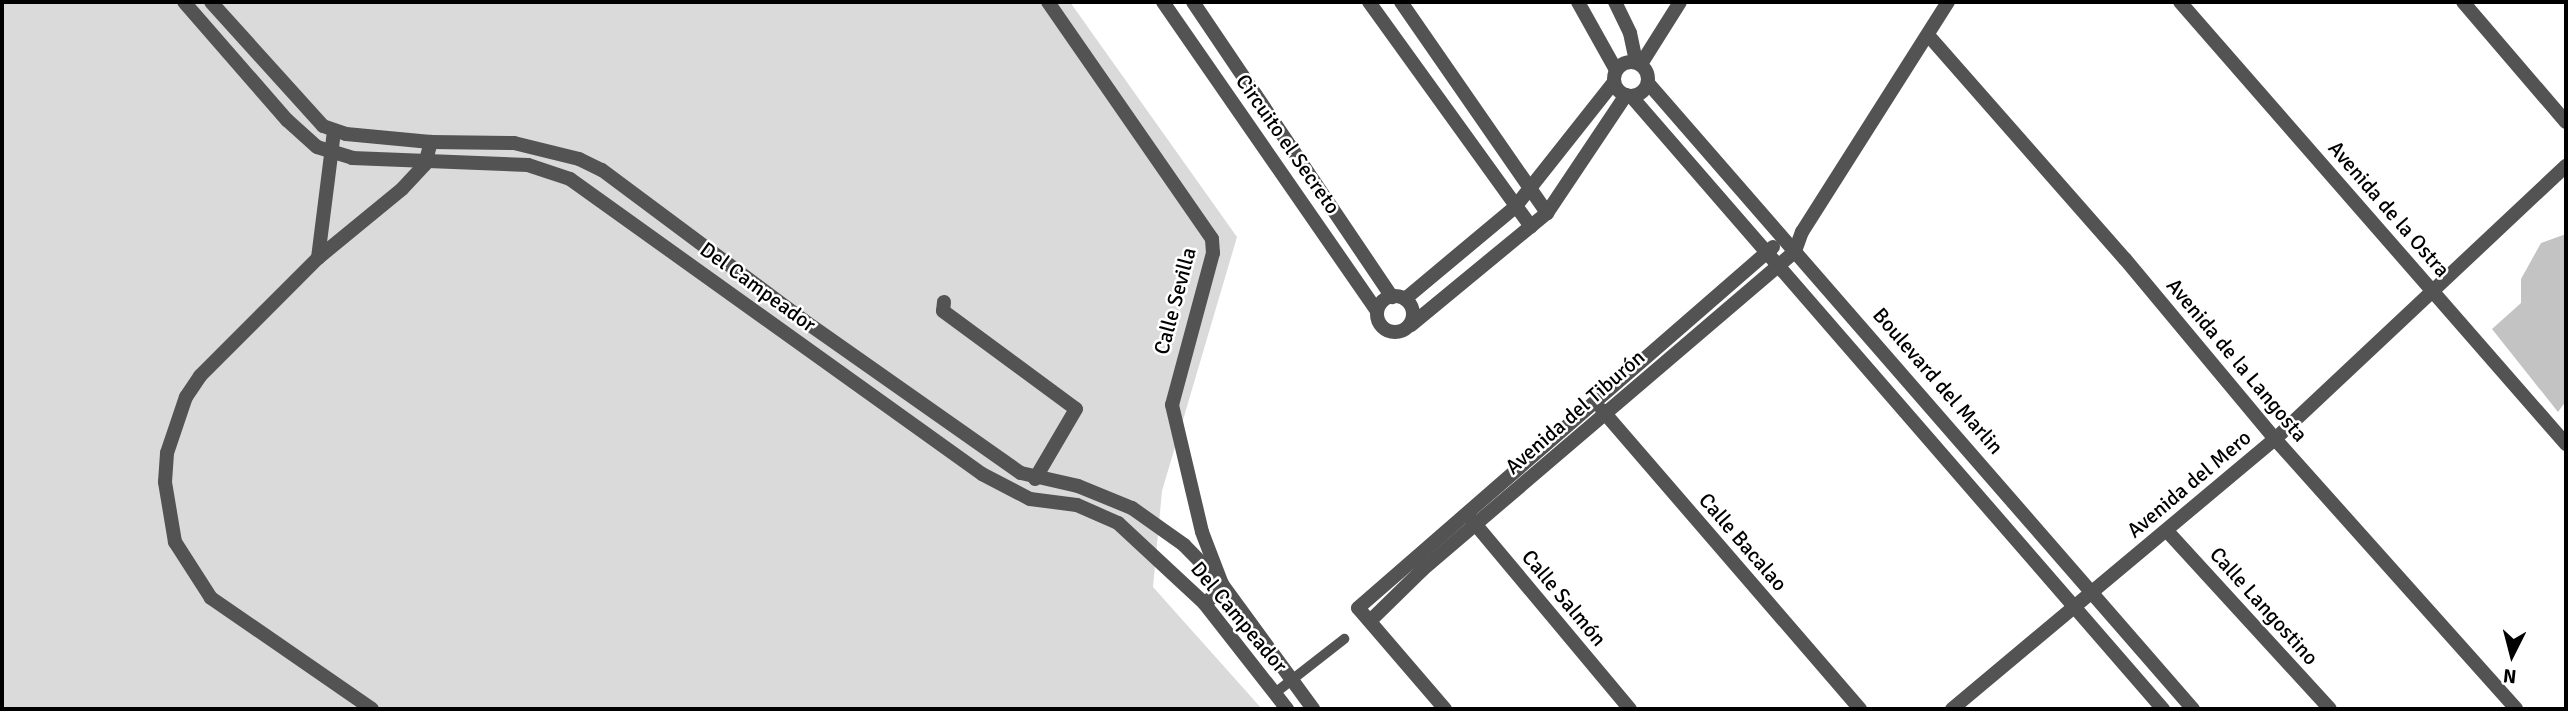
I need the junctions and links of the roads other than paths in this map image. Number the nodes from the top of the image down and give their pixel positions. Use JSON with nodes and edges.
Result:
{"nodes":[{"id":1,"x":184,"y":2,"type":"edge"},
{"id":2,"x":211,"y":2,"type":"edge"},
{"id":3,"x":1048,"y":2,"type":"edge"},
{"id":4,"x":1163,"y":2,"type":"edge"},
{"id":5,"x":1193,"y":2,"type":"edge"},
{"id":6,"x":1369,"y":2,"type":"edge"},
{"id":7,"x":1401,"y":2,"type":"edge"},
{"id":8,"x":1578,"y":2,"type":"edge"},
{"id":9,"x":1615,"y":2,"type":"edge"},
{"id":10,"x":1680,"y":2,"type":"edge"},
{"id":11,"x":1948,"y":2,"type":"edge"},
{"id":12,"x":2180,"y":2,"type":"edge"},
{"id":13,"x":2463,"y":2,"type":"edge"},
{"id":14,"x":1928,"y":36,"type":"junction"},
{"id":15,"x":1236,"y":63,"type":"junction"},
{"id":16,"x":1638,"y":63,"type":"junction"},
{"id":17,"x":1615,"y":76,"type":"junction"},
{"id":18,"x":1216,"y":77,"type":"junction"},
{"id":19,"x":1648,"y":83,"type":"junction"},
{"id":20,"x":1628,"y":96,"type":"junction"},
{"id":21,"x":2566,"y":122,"type":"edge"},
{"id":22,"x":334,"y":132,"type":"junction"},
{"id":23,"x":431,"y":142,"type":"junction"},
{"id":24,"x":330,"y":153,"type":"junction"},
{"id":25,"x":1709,"y":155,"type":"junction"},
{"id":26,"x":425,"y":164,"type":"junction"},
{"id":27,"x":2566,"y":166,"type":"edge"},
{"id":28,"x":1694,"y":171,"type":"junction"},
{"id":29,"x":1530,"y":191,"type":"junction"},
{"id":30,"x":1515,"y":207,"type":"junction"},
{"id":31,"x":1546,"y":213,"type":"junction"},
{"id":32,"x":661,"y":216,"type":"junction"},
{"id":33,"x":1531,"y":227,"type":"junction"},
{"id":34,"x":1802,"y":232,"type":"junction"},
{"id":35,"x":648,"y":234,"type":"junction"},
{"id":36,"x":1783,"y":238,"type":"junction"},
{"id":37,"x":1768,"y":251,"type":"junction"},
{"id":38,"x":1795,"y":251,"type":"junction"},
{"id":39,"x":318,"y":258,"type":"junction"},
{"id":40,"x":1780,"y":266,"type":"junction"},
{"id":41,"x":2433,"y":291,"type":"junction"},
{"id":42,"x":1399,"y":298,"type":"junction"},
{"id":43,"x":944,"y":302,"type":"dead end"},
{"id":44,"x":1377,"y":311,"type":"junction"},
{"id":45,"x":1411,"y":325,"type":"junction"},
{"id":46,"x":1676,"y":328,"type":"junction"},
{"id":47,"x":1688,"y":342,"type":"junction"},
{"id":48,"x":1640,"y":361,"type":"junction"},
{"id":49,"x":1651,"y":374,"type":"junction"},
{"id":50,"x":888,"y":381,"type":"junction"},
{"id":51,"x":876,"y":398,"type":"junction"},
{"id":52,"x":1594,"y":401,"type":"junction"},
{"id":53,"x":1606,"y":415,"type":"junction"},
{"id":54,"x":2274,"y":439,"type":"junction"},
{"id":55,"x":2566,"y":444,"type":"edge"},
{"id":56,"x":1035,"y":479,"type":"junction"},
{"id":57,"x":1466,"y":513,"type":"junction"},
{"id":58,"x":1476,"y":526,"type":"junction"},
{"id":59,"x":2167,"y":531,"type":"junction"},
{"id":60,"x":1202,"y":532,"type":"junction"},
{"id":61,"x":1184,"y":545,"type":"junction"},
{"id":62,"x":1172,"y":569,"type":"junction"},
{"id":63,"x":1222,"y":584,"type":"junction"},
{"id":64,"x":2092,"y":594,"type":"junction"},
{"id":65,"x":1204,"y":603,"type":"junction"},
{"id":66,"x":2074,"y":608,"type":"junction"},
{"id":67,"x":1370,"y":621,"type":"junction"},
{"id":68,"x":1344,"y":639,"type":"dead end"},
{"id":69,"x":1290,"y":680,"type":"junction"},
{"id":70,"x":1275,"y":693,"type":"junction"},
{"id":71,"x":372,"y":709,"type":"edge"},
{"id":72,"x":1287,"y":709,"type":"edge"},
{"id":73,"x":1313,"y":709,"type":"edge"},
{"id":74,"x":1445,"y":709,"type":"edge"},
{"id":75,"x":1630,"y":709,"type":"edge"},
{"id":76,"x":1860,"y":709,"type":"edge"},
{"id":77,"x":1952,"y":709,"type":"edge"},
{"id":78,"x":2163,"y":709,"type":"edge"},
{"id":79,"x":2193,"y":709,"type":"edge"},
{"id":80,"x":2330,"y":709,"type":"edge"},
{"id":81,"x":2516,"y":709,"type":"edge"}],
"edges":[{"from":1,"to":24,"type":"street"},
{"from":2,"to":22,"type":"street"},
{"from":3,"to":60,"type":"street","name":"Calle Sevilla"},
{"from":4,"to":18,"type":"street","name":"Circuito el Secreto"},
{"from":5,"to":15,"type":"street","name":"Circuito el Secreto"},
{"from":6,"to":30,"type":"street"},
{"from":7,"to":29,"type":"street"},
{"from":8,"to":17,"type":"street"},
{"from":9,"to":16,"type":"street"},
{"from":10,"to":16,"type":"street"},
{"from":11,"to":14,"type":"street","name":"Avenida del Tiburón"},
{"from":12,"to":41,"type":"street","name":"Avenida de la Ostra"},
{"from":13,"to":21,"type":"street"},
{"from":14,"to":34,"type":"street","name":"Avenida del Tiburón"},
{"from":14,"to":54,"type":"street","name":"Avenida de la Langosta"},
{"from":15,"to":18,"type":"street"},
{"from":15,"to":42,"type":"street","name":"Circuito el Secreto"},
{"from":16,"to":17,"type":"street"},
{"from":16,"to":19,"type":"street"},
{"from":17,"to":20,"type":"street"},
{"from":17,"to":29,"type":"street"},
{"from":18,"to":44,"type":"street","name":"Circuito el Secreto"},
{"from":19,"to":20,"type":"street"},
{"from":19,"to":25,"type":"street","name":"Boulevard del Marlin"},
{"from":20,"to":28,"type":"street"},
{"from":20,"to":31,"type":"street"},
{"from":22,"to":23,"type":"street","name":"Del Campeador"},
{"from":22,"to":24,"type":"street"},
{"from":23,"to":26,"type":"street"},
{"from":23,"to":32,"type":"street","name":"Del Campeador"},
{"from":24,"to":26,"type":"street","name":"Del Campeador"},
{"from":24,"to":39,"type":"street"},
{"from":25,"to":28,"type":"street"},
{"from":25,"to":36,"type":"street","name":"Boulevard del Marlin"},
{"from":26,"to":35,"type":"street","name":"Del Campeador"},
{"from":26,"to":39,"type":"street"},
{"from":27,"to":41,"type":"street","name":"Avenida del Mero"},
{"from":28,"to":37,"type":"street"},
{"from":29,"to":30,"type":"street"},
{"from":29,"to":31,"type":"street"},
{"from":30,"to":33,"type":"street"},
{"from":30,"to":42,"type":"street"},
{"from":31,"to":33,"type":"street"},
{"from":32,"to":35,"type":"street"},
{"from":32,"to":50,"type":"street","name":"Del Campeador"},
{"from":33,"to":45,"type":"street"},
{"from":34,"to":36,"type":"street","name":"Avenida del Tiburón"},
{"from":34,"to":38,"type":"street","name":"Avenida del Tiburón"},
{"from":35,"to":51,"type":"street","name":"Del Campeador"},
{"from":36,"to":37,"type":"street","name":"Avenida del Tiburón"},
{"from":36,"to":38,"type":"street","name":"Boulevard del Marlin"},
{"from":37,"to":40,"type":"street"},
{"from":37,"to":46,"type":"street","name":"Avenida del Tiburón"},
{"from":38,"to":40,"type":"street","name":"Avenida del Tiburón"},
{"from":38,"to":64,"type":"street","name":"Boulevard del Marlin"},
{"from":39,"to":71,"type":"street"},
{"from":40,"to":47,"type":"street","name":"Avenida del Tiburón"},
{"from":40,"to":66,"type":"street"},
{"from":41,"to":54,"type":"street","name":"Avenida del Mero"},
{"from":41,"to":55,"type":"street","name":"Avenida de la Ostra"},
{"from":42,"to":44,"type":"street"},
{"from":42,"to":45,"type":"street"},
{"from":43,"to":56,"type":"street"},
{"from":44,"to":45,"type":"street"},
{"from":46,"to":47,"type":"street"},
{"from":46,"to":48,"type":"street","name":"Avenida del Tiburón"},
{"from":47,"to":49,"type":"street","name":"Avenida del Tiburón"},
{"from":48,"to":49,"type":"street"},
{"from":48,"to":52,"type":"street","name":"Avenida del Tiburón"},
{"from":49,"to":53,"type":"street","name":"Avenida del Tiburón"},
{"from":50,"to":51,"type":"street"},
{"from":50,"to":56,"type":"street","name":"Del Campeador"},
{"from":51,"to":62,"type":"street","name":"Del Campeador"},
{"from":52,"to":53,"type":"street","name":"Calle Bacalao"},
{"from":52,"to":57,"type":"street","name":"Avenida del Tiburón"},
{"from":53,"to":58,"type":"street","name":"Avenida del Tiburón"},
{"from":53,"to":76,"type":"street","name":"Calle Bacalao"},
{"from":54,"to":59,"type":"street","name":"Avenida del Mero"},
{"from":54,"to":81,"type":"street","name":"Avenida de la Langosta"},
{"from":56,"to":61,"type":"street","name":"Del Campeador"},
{"from":57,"to":58,"type":"street","name":"Calle Salmón"},
{"from":57,"to":67,"type":"street","name":"Avenida del Tiburón"},
{"from":58,"to":67,"type":"street","name":"Avenida del Tiburón"},
{"from":58,"to":75,"type":"street","name":"Calle Salmón"},
{"from":59,"to":64,"type":"street","name":"Avenida del Mero"},
{"from":59,"to":80,"type":"street","name":"Calle Langostino"},
{"from":60,"to":61,"type":"street"},
{"from":60,"to":63,"type":"street","name":"Calle Sevilla"},
{"from":61,"to":62,"type":"street"},
{"from":61,"to":63,"type":"street","name":"Del Campeador"},
{"from":62,"to":65,"type":"street","name":"Del Campeador"},
{"from":63,"to":65,"type":"street"},
{"from":63,"to":69,"type":"street","name":"Del Campeador"},
{"from":64,"to":66,"type":"street","name":"Avenida del Mero"},
{"from":64,"to":79,"type":"street","name":"Boulevard del Marlin"},
{"from":65,"to":70,"type":"street","name":"Del Campeador"},
{"from":66,"to":77,"type":"street","name":"Avenida del Mero"},
{"from":66,"to":78,"type":"street"},
{"from":67,"to":74,"type":"street"},
{"from":68,"to":69,"type":"lane"},
{"from":69,"to":70,"type":"lane"},
{"from":69,"to":73,"type":"street"},
{"from":70,"to":72,"type":"street"}]}
